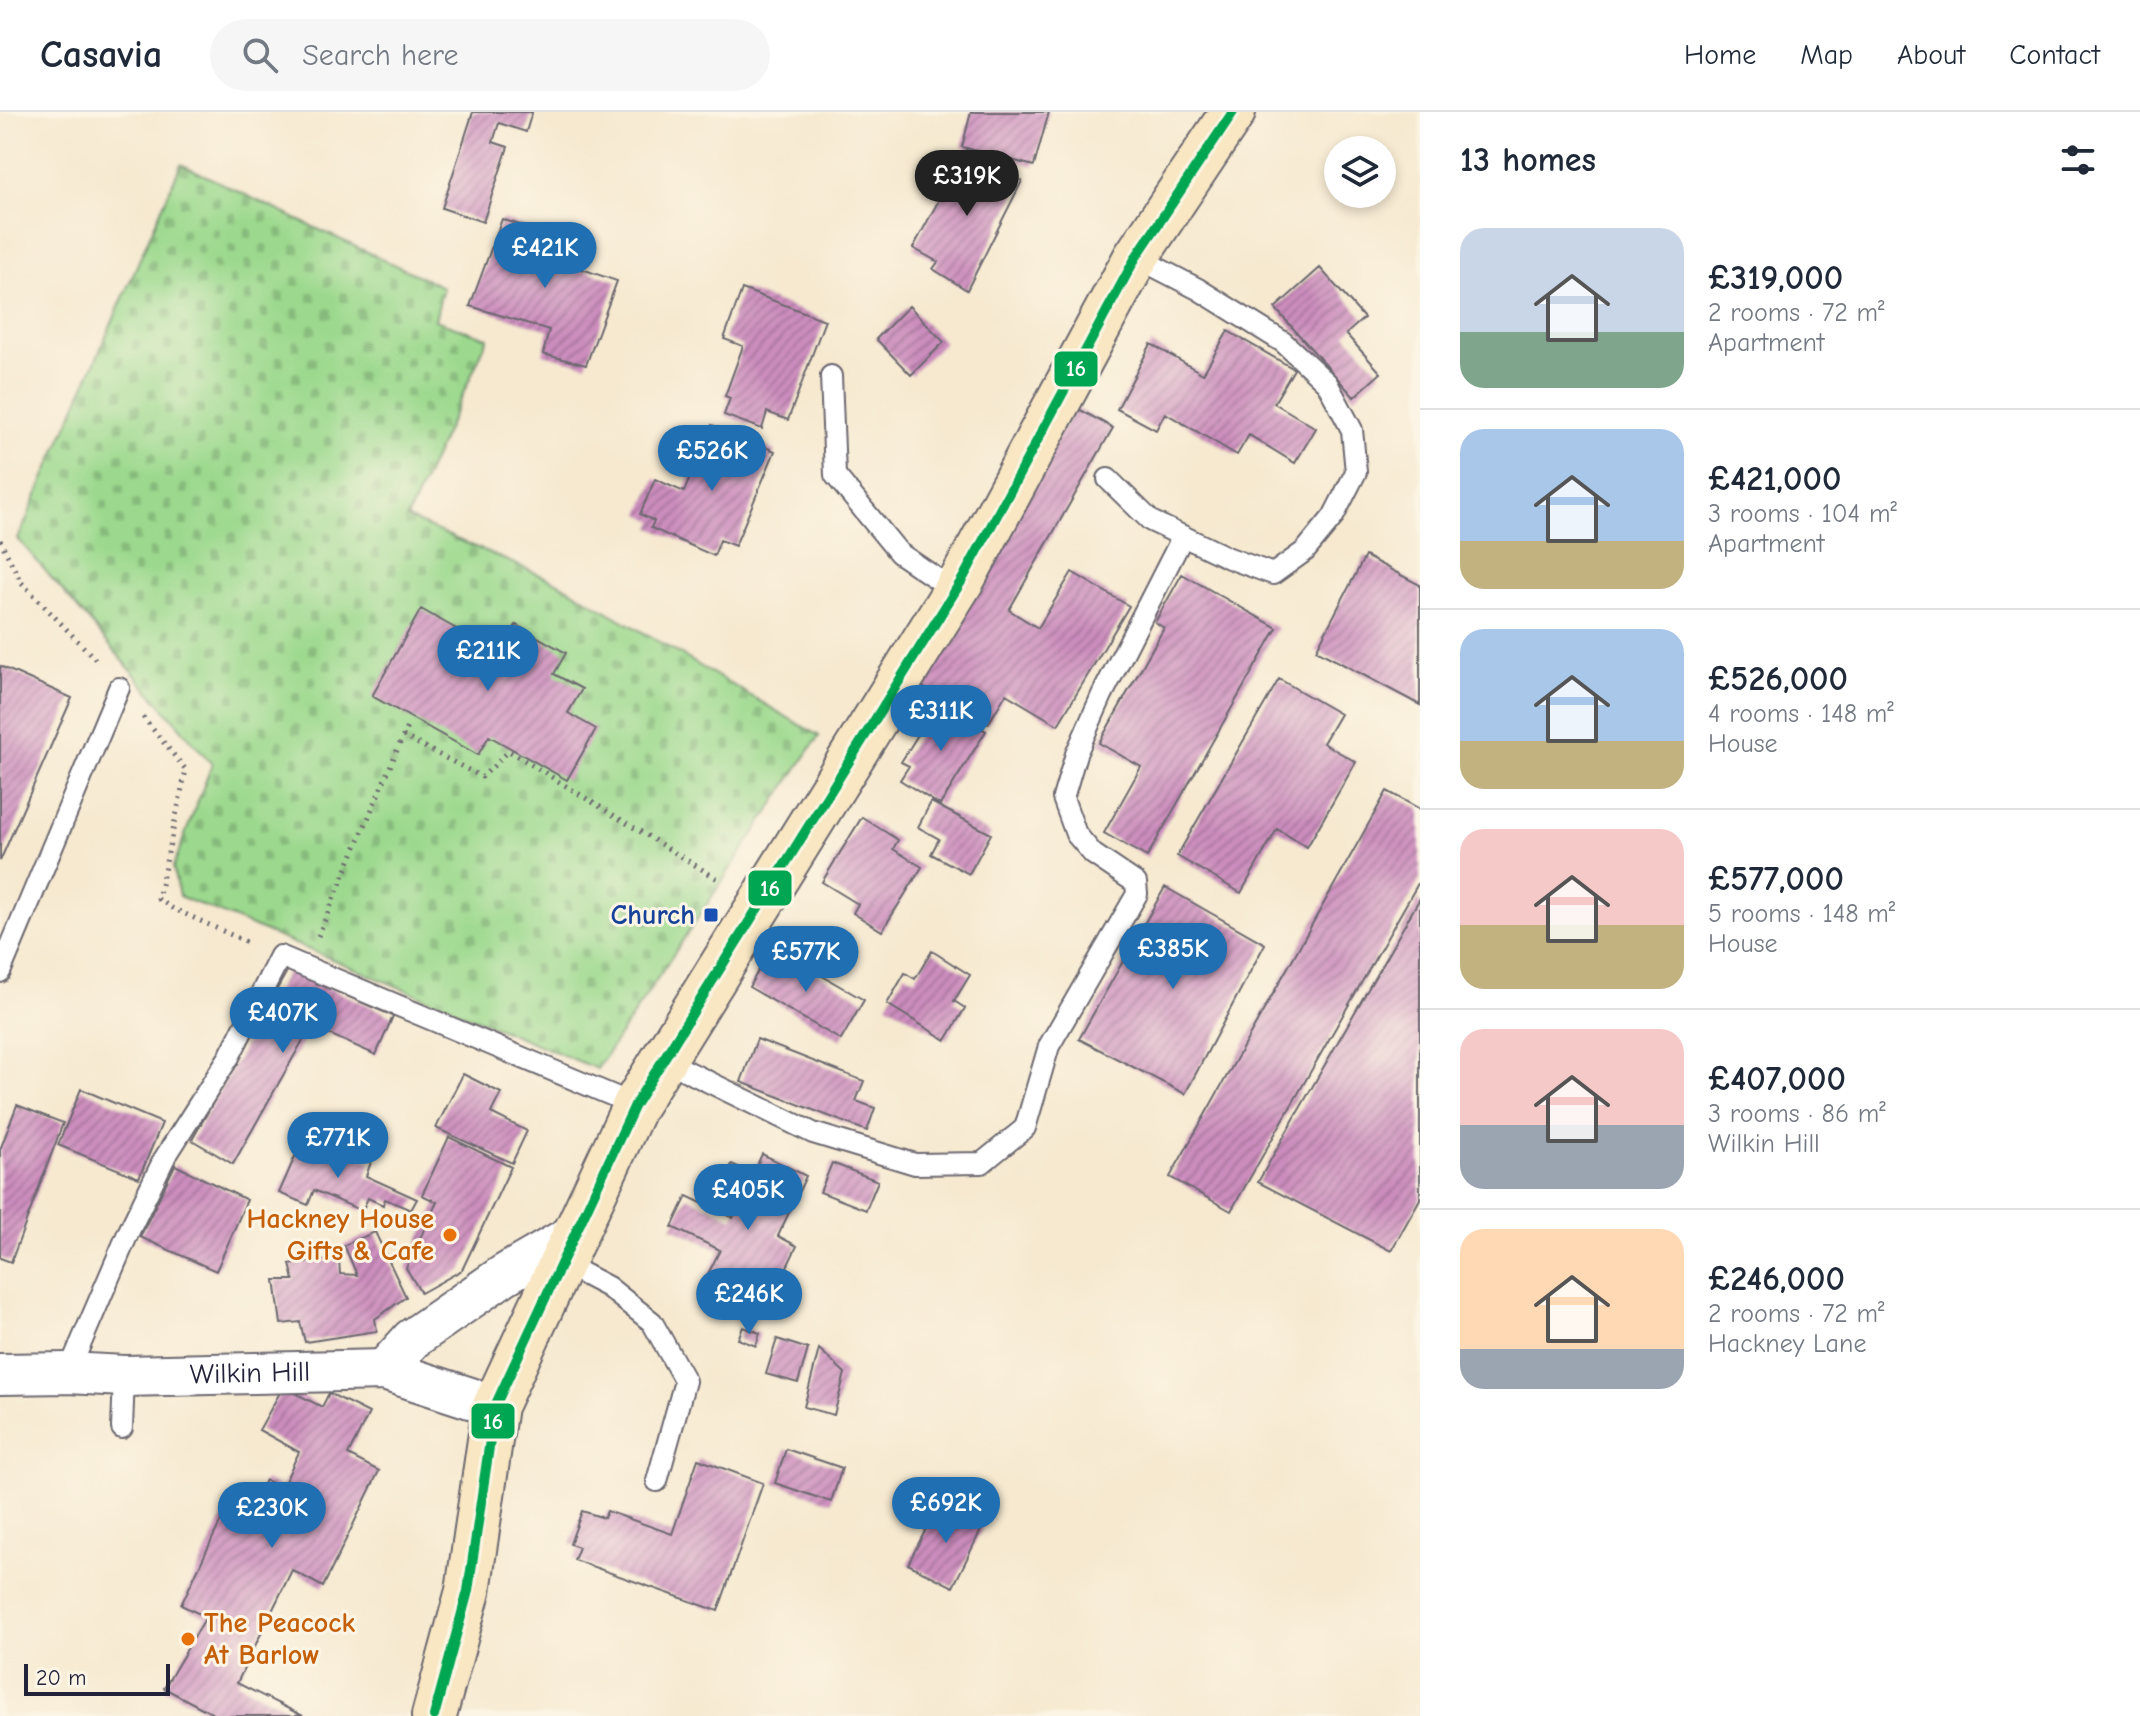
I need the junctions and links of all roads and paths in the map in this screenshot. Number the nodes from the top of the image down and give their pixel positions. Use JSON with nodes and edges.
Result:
{"nodes":[{"id":1,"x":1233,"y":112,"type":"edge"},
{"id":2,"x":1136,"y":257,"type":"junction"},
{"id":3,"x":831,"y":376,"type":"dead end"},
{"id":4,"x":1108,"y":479,"type":"dead end"},
{"id":5,"x":1183,"y":536,"type":"junction"},
{"id":6,"x":955,"y":591,"type":"junction"},
{"id":7,"x":119,"y":688,"type":"dead end"},
{"id":8,"x":407,"y":727,"type":"dead end"},
{"id":9,"x":403,"y":736,"type":"junction"},
{"id":10,"x":158,"y":899,"type":"dead end"},
{"id":11,"x":758,"y":908,"type":"junction"},
{"id":12,"x":280,"y":956,"type":"junction"},
{"id":13,"x":0,"y":972,"type":"edge"},
{"id":14,"x":664,"y":1060,"type":"junction"},
{"id":15,"x":635,"y":1105,"type":"junction"},
{"id":16,"x":569,"y":1248,"type":"junction"},
{"id":17,"x":384,"y":1370,"type":"junction"},
{"id":18,"x":68,"y":1373,"type":"junction"},
{"id":19,"x":0,"y":1374,"type":"edge"},
{"id":20,"x":124,"y":1376,"type":"junction"},
{"id":21,"x":495,"y":1406,"type":"junction"},
{"id":22,"x":122,"y":1428,"type":"dead end"},
{"id":23,"x":657,"y":1481,"type":"dead end"},
{"id":24,"x":434,"y":1716,"type":"edge"}],
"edges":[{"from":1,"to":2,"type":"main road"},
{"from":2,"to":5,"type":"lane"},
{"from":2,"to":6,"type":"main road"},
{"from":3,"to":6,"type":"lane"},
{"from":4,"to":5,"type":"lane"},
{"from":5,"to":14,"type":"lane"},
{"from":6,"to":11,"type":"main road"},
{"from":7,"to":13,"type":"lane"},
{"from":8,"to":9,"type":"path"},
{"from":9,"to":11,"type":"path"},
{"from":9,"to":12,"type":"path"},
{"from":10,"to":12,"type":"path"},
{"from":11,"to":14,"type":"main road"},
{"from":12,"to":15,"type":"lane"},
{"from":12,"to":18,"type":"lane"},
{"from":14,"to":15,"type":"main road"},
{"from":15,"to":16,"type":"main road"},
{"from":16,"to":17,"type":"street"},
{"from":16,"to":21,"type":"main road"},
{"from":16,"to":23,"type":"lane"},
{"from":17,"to":20,"type":"street","name":"Wilkin Hill"},
{"from":17,"to":21,"type":"street","name":"Wilkin Hill"},
{"from":18,"to":19,"type":"street","name":"Wilkin Hill"},
{"from":18,"to":20,"type":"street","name":"Wilkin Hill"},
{"from":20,"to":22,"type":"lane"},
{"from":21,"to":24,"type":"main road"}]}
